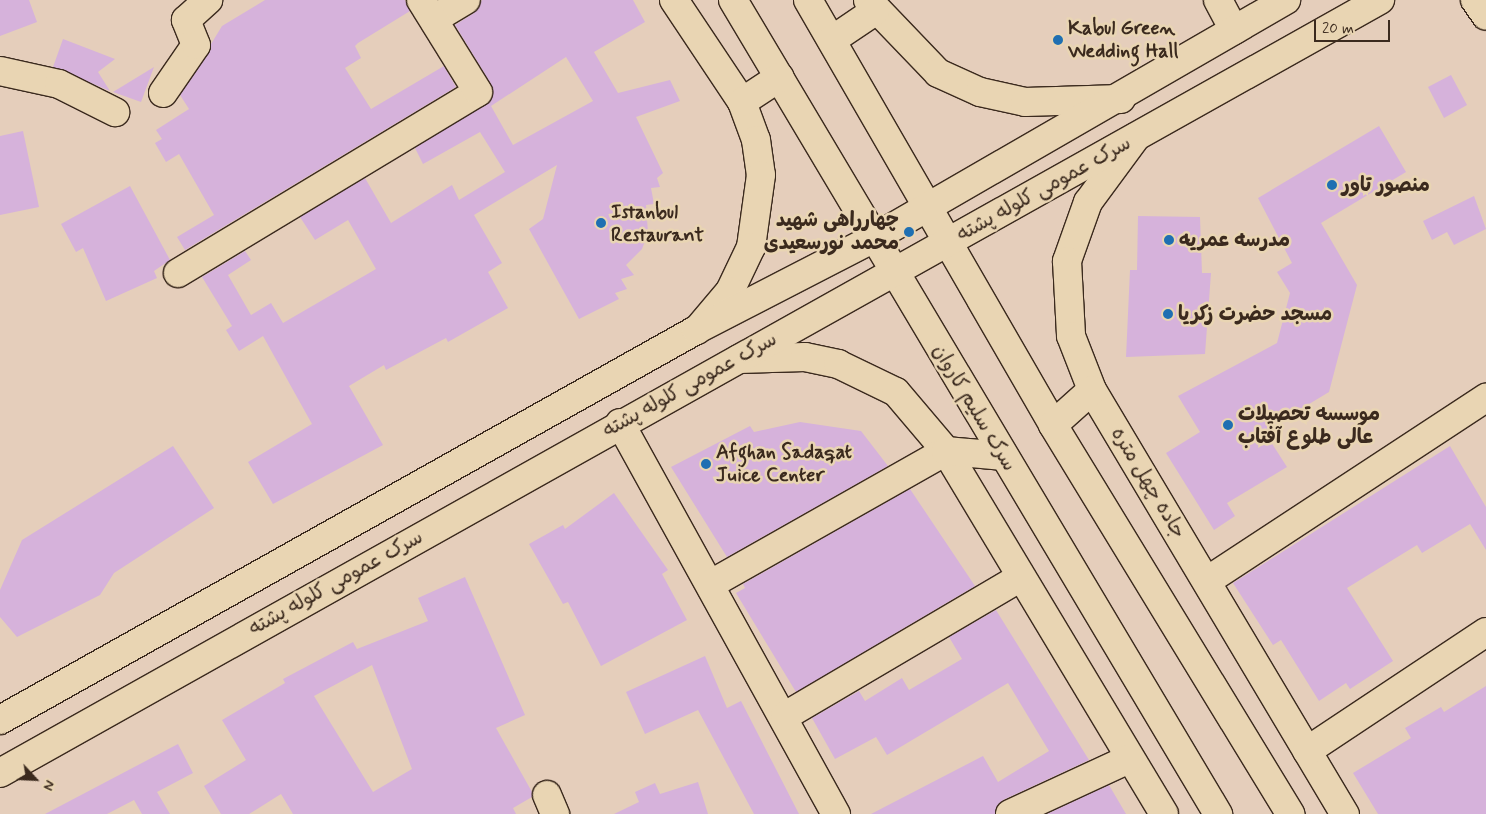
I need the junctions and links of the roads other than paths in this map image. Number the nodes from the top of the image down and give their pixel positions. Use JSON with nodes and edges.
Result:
{"nodes":[{"id":1,"x":208,"y":0,"type":"edge"},
{"id":2,"x":466,"y":0,"type":"edge"},
{"id":3,"x":674,"y":0,"type":"edge"},
{"id":4,"x":733,"y":0,"type":"edge"},
{"id":5,"x":808,"y":0,"type":"edge"},
{"id":6,"x":1218,"y":0,"type":"edge"},
{"id":7,"x":1286,"y":0,"type":"edge"},
{"id":8,"x":1380,"y":0,"type":"edge"},
{"id":9,"x":1476,"y":0,"type":"edge"},
{"id":10,"x":872,"y":6,"type":"edge"},
{"id":11,"x":428,"y":9,"type":"edge"},
{"id":12,"x":1486,"y":16,"type":"edge"},
{"id":13,"x":1234,"y":30,"type":"junction"},
{"id":14,"x":832,"y":40,"type":"junction"},
{"id":15,"x":0,"y":71,"type":"edge"},
{"id":16,"x":780,"y":77,"type":"junction"},
{"id":17,"x":163,"y":93,"type":"dead end"},
{"id":18,"x":1121,"y":99,"type":"junction"},
{"id":19,"x":742,"y":102,"type":"junction"},
{"id":20,"x":115,"y":112,"type":"dead end"},
{"id":21,"x":1136,"y":137,"type":"junction"},
{"id":22,"x":928,"y":207,"type":"junction"},
{"id":23,"x":874,"y":238,"type":"junction"},
{"id":24,"x":949,"y":242,"type":"junction"},
{"id":25,"x":178,"y":273,"type":"dead end"},
{"id":26,"x":894,"y":273,"type":"junction"},
{"id":27,"x":696,"y":330,"type":"junction"},
{"id":28,"x":739,"y":359,"type":"junction"},
{"id":29,"x":1092,"y":390,"type":"junction"},
{"id":30,"x":1486,"y":398,"type":"edge"},
{"id":31,"x":620,"y":423,"type":"junction"},
{"id":32,"x":1053,"y":425,"type":"junction"},
{"id":33,"x":946,"y":451,"type":"junction"},
{"id":34,"x":1004,"y":456,"type":"junction"},
{"id":35,"x":1019,"y":578,"type":"junction"},
{"id":36,"x":1207,"y":581,"type":"junction"},
{"id":37,"x":711,"y":584,"type":"junction"},
{"id":38,"x":1486,"y":632,"type":"edge"},
{"id":39,"x":785,"y":716,"type":"junction"},
{"id":40,"x":0,"y":720,"type":"edge"},
{"id":41,"x":1307,"y":750,"type":"junction"},
{"id":42,"x":1129,"y":759,"type":"junction"},
{"id":43,"x":0,"y":773,"type":"edge"},
{"id":44,"x":836,"y":814,"type":"edge"},
{"id":45,"x":1010,"y":814,"type":"edge"},
{"id":46,"x":1164,"y":814,"type":"edge"},
{"id":47,"x":1218,"y":814,"type":"edge"},
{"id":48,"x":1290,"y":814,"type":"edge"},
{"id":49,"x":1345,"y":814,"type":"edge"}],
"edges":[{"from":1,"to":17,"type":"main road"},
{"from":2,"to":11,"type":"main road"},
{"from":3,"to":19,"type":"main road"},
{"from":4,"to":16,"type":"main road","name":"سرک سلیم کاروان"},
{"from":5,"to":14,"type":"main road"},
{"from":6,"to":13,"type":"main road"},
{"from":7,"to":13,"type":"main road","name":"سرک عمومی کلوله پشته"},
{"from":8,"to":21,"type":"main road","name":"سرک عمومی کلوله پشته"},
{"from":9,"to":12,"type":"main road"},
{"from":10,"to":14,"type":"main road"},
{"from":10,"to":18,"type":"main road"},
{"from":11,"to":25,"type":"main road"},
{"from":13,"to":18,"type":"main road","name":"سرک عمومی کلوله پشته"},
{"from":14,"to":22,"type":"main road"},
{"from":15,"to":20,"type":"main road"},
{"from":16,"to":19,"type":"main road"},
{"from":16,"to":23,"type":"main road","name":"سرک سلیم کاروان"},
{"from":18,"to":22,"type":"main road","name":"سرک عمومی کلوله پشته"},
{"from":19,"to":27,"type":"main road"},
{"from":21,"to":24,"type":"main road","name":"سرک عمومی کلوله پشته"},
{"from":21,"to":29,"type":"main road","name":"جاده چهل متره"},
{"from":22,"to":23,"type":"main road","name":"سرک عمومی کلوله پشته"},
{"from":22,"to":24,"type":"main road"},
{"from":23,"to":26,"type":"main road","name":"سرک سلیم کاروان"},
{"from":23,"to":27,"type":"main road","name":"سرک عمومی کلوله پشته"},
{"from":24,"to":26,"type":"main road","name":"سرک عمومی کلوله پشته"},
{"from":24,"to":32,"type":"main road"},
{"from":26,"to":28,"type":"main road","name":"سرک عمومی کلوله پشته"},
{"from":26,"to":34,"type":"main road","name":"سرک سلیم کاروان"},
{"from":27,"to":40,"type":"main road","name":"سرک عمومی کلوله پشته"},
{"from":28,"to":31,"type":"main road","name":"سرک عمومی کلوله پشته"},
{"from":28,"to":33,"type":"main road"},
{"from":29,"to":32,"type":"main road"},
{"from":29,"to":36,"type":"main road","name":"جاده چهل متره"},
{"from":30,"to":36,"type":"main road"},
{"from":31,"to":37,"type":"main road"},
{"from":31,"to":43,"type":"main road","name":"سرک عمومی کلوله پشته"},
{"from":32,"to":48,"type":"main road"},
{"from":33,"to":34,"type":"main road"},
{"from":33,"to":35,"type":"main road"},
{"from":33,"to":37,"type":"main road"},
{"from":34,"to":47,"type":"main road","name":"سرک سلیم کاروان"},
{"from":35,"to":39,"type":"main road"},
{"from":35,"to":42,"type":"main road"},
{"from":36,"to":41,"type":"main road","name":"جاده چهل متره"},
{"from":37,"to":39,"type":"main road"},
{"from":38,"to":41,"type":"main road"},
{"from":39,"to":44,"type":"main road"},
{"from":41,"to":49,"type":"main road","name":"جاده چهل متره"},
{"from":42,"to":45,"type":"main road"},
{"from":42,"to":46,"type":"main road"}]}
